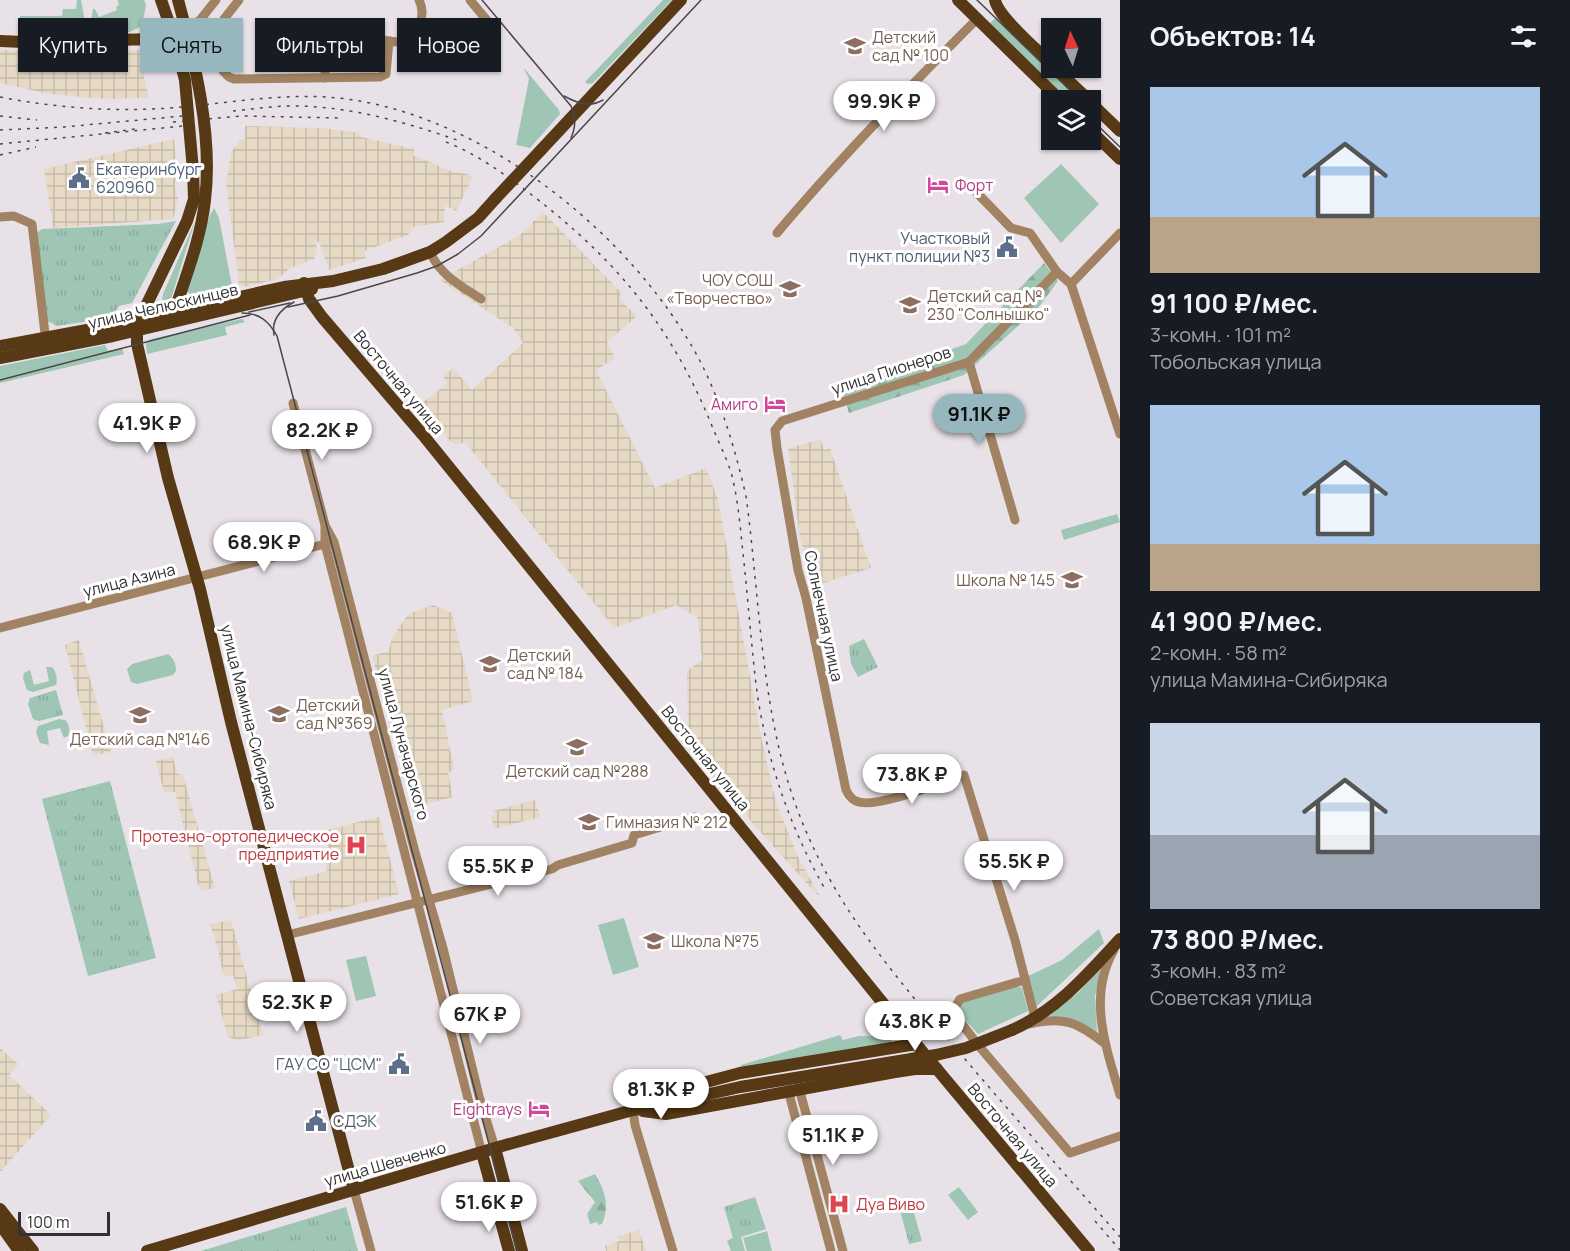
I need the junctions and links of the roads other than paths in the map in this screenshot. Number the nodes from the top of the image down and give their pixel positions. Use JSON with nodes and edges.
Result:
{"nodes":[{"id":1,"x":160,"y":0,"type":"edge"},
{"id":2,"x":178,"y":0,"type":"edge"},
{"id":3,"x":216,"y":0,"type":"edge"},
{"id":4,"x":239,"y":0,"type":"edge"},
{"id":5,"x":419,"y":0,"type":"edge"},
{"id":6,"x":470,"y":0,"type":"edge"},
{"id":7,"x":681,"y":0,"type":"edge"},
{"id":8,"x":958,"y":0,"type":"edge"},
{"id":9,"x":994,"y":1,"type":"edge"},
{"id":10,"x":167,"y":18,"type":"edge"},
{"id":11,"x":183,"y":18,"type":"edge"},
{"id":12,"x":202,"y":18,"type":"edge"},
{"id":13,"x":485,"y":18,"type":"edge"},
{"id":14,"x":977,"y":19,"type":"junction"},
{"id":15,"x":140,"y":39,"type":"edge"},
{"id":16,"x":0,"y":41,"type":"edge"},
{"id":17,"x":390,"y":41,"type":"junction"},
{"id":18,"x":1041,"y":54,"type":"edge"},
{"id":19,"x":182,"y":72,"type":"edge"},
{"id":20,"x":195,"y":72,"type":"edge"},
{"id":21,"x":325,"y":78,"type":"junction"},
{"id":22,"x":1066,"y":78,"type":"edge"},
{"id":23,"x":1050,"y":90,"type":"edge"},
{"id":24,"x":1078,"y":90,"type":"edge"},
{"id":25,"x":1101,"y":112,"type":"edge"},
{"id":26,"x":1120,"y":130,"type":"edge"},
{"id":27,"x":1101,"y":141,"type":"edge"},
{"id":28,"x":1120,"y":159,"type":"edge"},
{"id":29,"x":977,"y":193,"type":"dead end"},
{"id":30,"x":0,"y":217,"type":"edge"},
{"id":31,"x":777,"y":233,"type":"dead end"},
{"id":32,"x":1120,"y":233,"type":"edge"},
{"id":33,"x":430,"y":252,"type":"junction"},
{"id":34,"x":1057,"y":272,"type":"junction"},
{"id":35,"x":1071,"y":284,"type":"junction"},
{"id":36,"x":305,"y":287,"type":"junction"},
{"id":37,"x":481,"y":299,"type":"dead end"},
{"id":38,"x":173,"y":316,"type":"junction"},
{"id":39,"x":142,"y":318,"type":"junction"},
{"id":40,"x":138,"y":330,"type":"junction"},
{"id":41,"x":46,"y":343,"type":"junction"},
{"id":42,"x":0,"y":346,"type":"edge"},
{"id":43,"x":0,"y":358,"type":"edge"},
{"id":44,"x":969,"y":362,"type":"junction"},
{"id":45,"x":293,"y":403,"type":"dead end"},
{"id":46,"x":776,"y":430,"type":"joint"},
{"id":47,"x":1120,"y":434,"type":"edge"},
{"id":48,"x":1015,"y":520,"type":"dead end"},
{"id":49,"x":330,"y":543,"type":"junction"},
{"id":50,"x":196,"y":577,"type":"junction"},
{"id":51,"x":0,"y":628,"type":"edge"},
{"id":52,"x":694,"y":818,"type":"dead end"},
{"id":53,"x":429,"y":900,"type":"junction"},
{"id":54,"x":417,"y":903,"type":"junction"},
{"id":55,"x":287,"y":935,"type":"junction"},
{"id":56,"x":1120,"y":939,"type":"edge"},
{"id":57,"x":1025,"y":980,"type":"junction"},
{"id":58,"x":1035,"y":1018,"type":"junction"},
{"id":59,"x":1018,"y":1028,"type":"junction"},
{"id":60,"x":1104,"y":1043,"type":"junction"},
{"id":61,"x":916,"y":1044,"type":"junction"},
{"id":62,"x":888,"y":1049,"type":"junction"},
{"id":63,"x":937,"y":1069,"type":"junction"},
{"id":64,"x":896,"y":1072,"type":"junction"},
{"id":65,"x":793,"y":1089,"type":"junction"},
{"id":66,"x":1120,"y":1095,"type":"edge"},
{"id":67,"x":633,"y":1110,"type":"junction"},
{"id":68,"x":1120,"y":1136,"type":"edge"},
{"id":69,"x":495,"y":1148,"type":"junction"},
{"id":70,"x":482,"y":1152,"type":"junction"},
{"id":71,"x":354,"y":1190,"type":"junction"},
{"id":72,"x":0,"y":1209,"type":"edge"},
{"id":73,"x":0,"y":1224,"type":"edge"},
{"id":74,"x":20,"y":1251,"type":"edge"},
{"id":75,"x":33,"y":1251,"type":"edge"},
{"id":76,"x":147,"y":1251,"type":"edge"},
{"id":77,"x":371,"y":1251,"type":"edge"},
{"id":78,"x":510,"y":1251,"type":"edge"},
{"id":79,"x":522,"y":1251,"type":"edge"},
{"id":80,"x":674,"y":1251,"type":"edge"},
{"id":81,"x":831,"y":1251,"type":"edge"},
{"id":82,"x":843,"y":1251,"type":"edge"},
{"id":83,"x":1089,"y":1251,"type":"edge"}],
"edges":[{"from":1,"to":10,"type":"main road"},
{"from":2,"to":11,"type":"main road"},
{"from":3,"to":12,"type":"street"},
{"from":4,"to":21,"type":"street"},
{"from":5,"to":17,"type":"street"},
{"from":6,"to":13,"type":"street"},
{"from":7,"to":33,"type":"main road","name":"улица Челюскинцев","bridge":true},
{"from":8,"to":14,"type":"main road"},
{"from":9,"to":18,"type":"main road"},
{"from":14,"to":23,"type":"main road"},
{"from":14,"to":31,"type":"street"},
{"from":15,"to":16,"type":"main road"},
{"from":17,"to":21,"type":"street"},
{"from":17,"to":21,"type":"street"},
{"from":19,"to":39,"type":"main road"},
{"from":20,"to":38,"type":"main road"},
{"from":22,"to":24,"type":"main road"},
{"from":25,"to":26,"type":"main road"},
{"from":27,"to":28,"type":"main road"},
{"from":29,"to":34,"type":"street"},
{"from":30,"to":41,"type":"street"},
{"from":32,"to":35,"type":"street"},
{"from":33,"to":36,"type":"main road","name":"улица Челюскинцев"},
{"from":33,"to":37,"type":"street"},
{"from":34,"to":35,"type":"street"},
{"from":34,"to":44,"type":"street","name":"улица Пионеров"},
{"from":35,"to":47,"type":"street"},
{"from":36,"to":38,"type":"main road","name":"улица Челюскинцев"},
{"from":36,"to":61,"type":"main road","name":"Восточная улица"},
{"from":38,"to":39,"type":"main road","name":"улица Челюскинцев"},
{"from":38,"to":40,"type":"main road","name":"улица Челюскинцев"},
{"from":39,"to":40,"type":"main road"},
{"from":39,"to":41,"type":"main road","name":"улица Челюскинцев"},
{"from":40,"to":41,"type":"main road","name":"улица Челюскинцев"},
{"from":40,"to":50,"type":"main road","name":"улица Мамина-Сибиряка"},
{"from":41,"to":42,"type":"main road","name":"улица Челюскинцев"},
{"from":41,"to":43,"type":"main road","name":"улица Челюскинцев"},
{"from":44,"to":46,"type":"street","name":"улица Пионеров"},
{"from":44,"to":48,"type":"street"},
{"from":45,"to":49,"type":"street","name":"улица Луначарского"},
{"from":46,"to":57,"type":"street","name":"Солнечная улица"},
{"from":49,"to":50,"type":"street","name":"улица Азина"},
{"from":49,"to":53,"type":"street","name":"улица Луначарского"},
{"from":49,"to":54,"type":"street","name":"улица Луначарского"},
{"from":50,"to":51,"type":"street","name":"улица Азина"},
{"from":50,"to":55,"type":"main road","name":"улица Мамина-Сибиряка"},
{"from":52,"to":53,"type":"street"},
{"from":53,"to":54,"type":"street"},
{"from":53,"to":69,"type":"street","name":"улица Луначарского"},
{"from":54,"to":55,"type":"street"},
{"from":54,"to":70,"type":"street","name":"улица Луначарского"},
{"from":55,"to":71,"type":"main road","name":"улица Мамина-Сибиряка"},
{"from":56,"to":58,"type":"main road","name":"улица Шевченко"},
{"from":56,"to":60,"type":"street"},
{"from":57,"to":58,"type":"street"},
{"from":57,"to":68,"type":"street"},
{"from":58,"to":59,"type":"main road","name":"улица Шевченко"},
{"from":59,"to":60,"type":"street"},
{"from":59,"to":67,"type":"main road","name":"улица Шевченко","bridge":true},
{"from":60,"to":66,"type":"street"},
{"from":61,"to":62,"type":"main road","name":"улица Шевченко"},
{"from":61,"to":63,"type":"main road","name":"Восточная улица"},
{"from":62,"to":64,"type":"main road"},
{"from":62,"to":67,"type":"main road","name":"улица Шевченко"},
{"from":63,"to":64,"type":"main road","name":"улица Шевченко"},
{"from":63,"to":83,"type":"main road","name":"Восточная улица"},
{"from":64,"to":65,"type":"main road","name":"улица Шевченко"},
{"from":65,"to":67,"type":"main road","name":"улица Шевченко"},
{"from":65,"to":81,"type":"street"},
{"from":65,"to":82,"type":"street"},
{"from":67,"to":69,"type":"main road","name":"улица Шевченко"},
{"from":67,"to":80,"type":"street"},
{"from":69,"to":70,"type":"main road","name":"улица Шевченко"},
{"from":69,"to":79,"type":"main road","name":"улица Луначарского"},
{"from":70,"to":71,"type":"main road","name":"улица Шевченко"},
{"from":70,"to":78,"type":"main road","name":"улица Луначарского"},
{"from":71,"to":76,"type":"main road","name":"улица Шевченко"},
{"from":71,"to":77,"type":"street","name":"улица Мамина-Сибиряка"},
{"from":72,"to":75,"type":"main road"},
{"from":73,"to":74,"type":"main road"}]}
